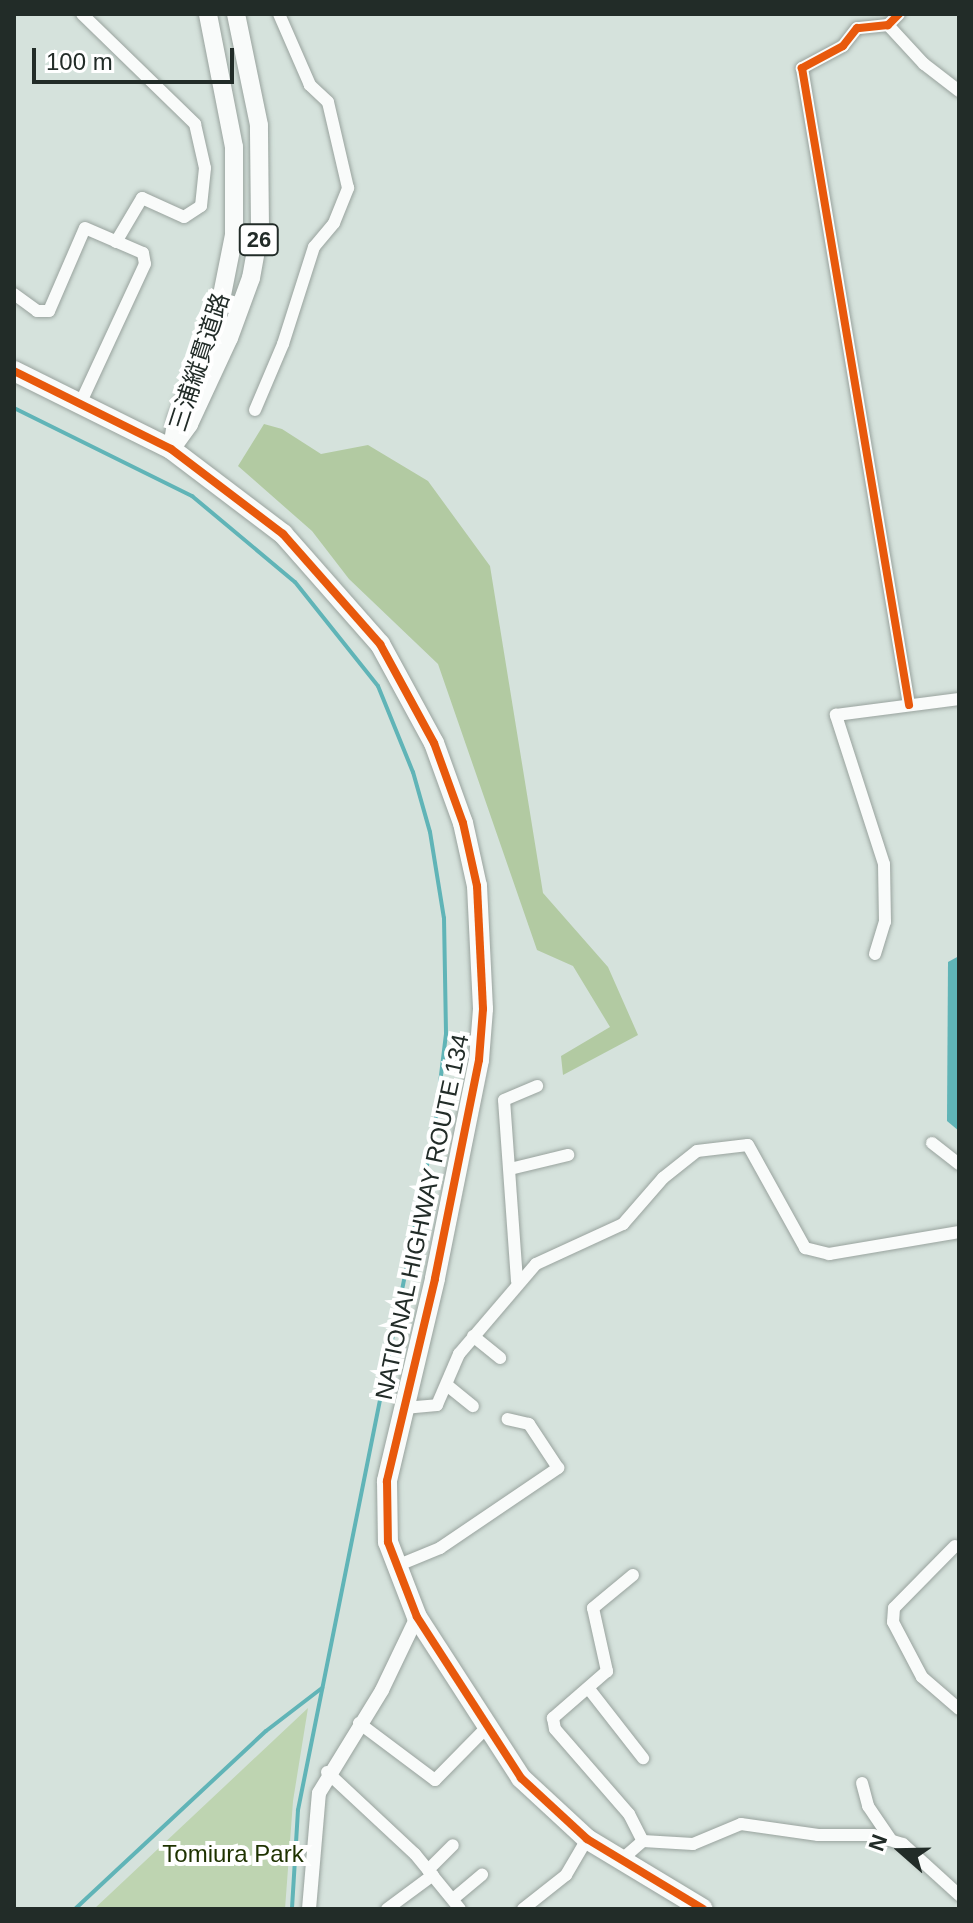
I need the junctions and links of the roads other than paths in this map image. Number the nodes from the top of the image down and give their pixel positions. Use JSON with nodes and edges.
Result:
{"nodes":[{"id":1,"x":82,"y":14,"type":"edge"},
{"id":2,"x":208,"y":14,"type":"edge"},
{"id":3,"x":236,"y":14,"type":"edge"},
{"id":4,"x":279,"y":14,"type":"edge"},
{"id":5,"x":899,"y":14,"type":"edge"},
{"id":6,"x":888,"y":25,"type":"junction"},
{"id":7,"x":959,"y":91,"type":"edge"},
{"id":8,"x":116,"y":242,"type":"junction"},
{"id":9,"x":14,"y":294,"type":"edge"},
{"id":10,"x":14,"y":371,"type":"edge"},
{"id":11,"x":81,"y":402,"type":"junction"},
{"id":12,"x":255,"y":410,"type":"dead end"},
{"id":13,"x":171,"y":449,"type":"junction"},
{"id":14,"x":959,"y":699,"type":"edge"},
{"id":15,"x":909,"y":705,"type":"junction"},
{"id":16,"x":875,"y":954,"type":"dead end"},
{"id":17,"x":537,"y":1086,"type":"dead end"},
{"id":18,"x":932,"y":1143,"type":"dead end"},
{"id":19,"x":568,"y":1155,"type":"dead end"},
{"id":20,"x":959,"y":1164,"type":"edge"},
{"id":21,"x":510,"y":1169,"type":"junction"},
{"id":22,"x":959,"y":1232,"type":"edge"},
{"id":23,"x":517,"y":1281,"type":"junction"},
{"id":24,"x":473,"y":1336,"type":"junction"},
{"id":25,"x":500,"y":1358,"type":"dead end"},
{"id":26,"x":448,"y":1386,"type":"junction"},
{"id":27,"x":473,"y":1406,"type":"dead end"},
{"id":28,"x":404,"y":1408,"type":"junction"},
{"id":29,"x":508,"y":1419,"type":"dead end"},
{"id":30,"x":955,"y":1546,"type":"dead end"},
{"id":31,"x":394,"y":1567,"type":"junction"},
{"id":32,"x":633,"y":1575,"type":"dead end"},
{"id":33,"x":417,"y":1617,"type":"junction"},
{"id":34,"x":589,"y":1689,"type":"junction"},
{"id":35,"x":959,"y":1709,"type":"edge"},
{"id":36,"x":359,"y":1723,"type":"junction"},
{"id":37,"x":487,"y":1727,"type":"junction"},
{"id":38,"x":643,"y":1758,"type":"dead end"},
{"id":39,"x":327,"y":1772,"type":"junction"},
{"id":40,"x":862,"y":1783,"type":"dead end"},
{"id":41,"x":587,"y":1839,"type":"junction"},
{"id":42,"x":891,"y":1840,"type":"junction"},
{"id":43,"x":643,"y":1841,"type":"junction"},
{"id":44,"x":453,"y":1845,"type":"dead end"},
{"id":45,"x":621,"y":1860,"type":"junction"},
{"id":46,"x":431,"y":1872,"type":"junction"},
{"id":47,"x":482,"y":1875,"type":"dead end"},
{"id":48,"x":959,"y":1895,"type":"edge"},
{"id":49,"x":456,"y":1904,"type":"edge"},
{"id":50,"x":309,"y":1909,"type":"edge"},
{"id":51,"x":387,"y":1909,"type":"edge"},
{"id":52,"x":523,"y":1909,"type":"edge"},
{"id":53,"x":703,"y":1909,"type":"edge"}],
"edges":[{"from":1,"to":8,"type":"street"},
{"from":2,"to":13,"type":"main road","name":"三浦縦貫道路","number":"26"},
{"from":3,"to":13,"type":"main road","name":"三浦縦貫道路","number":"26"},
{"from":4,"to":12,"type":"street"},
{"from":5,"to":6,"type":"street"},
{"from":6,"to":7,"type":"street"},
{"from":6,"to":15,"type":"street"},
{"from":8,"to":9,"type":"street"},
{"from":8,"to":11,"type":"street"},
{"from":10,"to":11,"type":"highway","name":"NATIONAL HIGHWAY ROUTE 134"},
{"from":11,"to":13,"type":"highway","name":"NATIONAL HIGHWAY ROUTE 134"},
{"from":13,"to":28,"type":"highway","name":"NATIONAL HIGHWAY ROUTE 134"},
{"from":14,"to":15,"type":"street"},
{"from":15,"to":16,"type":"street"},
{"from":17,"to":21,"type":"street"},
{"from":18,"to":20,"type":"street"},
{"from":19,"to":21,"type":"street"},
{"from":21,"to":23,"type":"street"},
{"from":22,"to":23,"type":"street"},
{"from":23,"to":24,"type":"street"},
{"from":24,"to":25,"type":"street"},
{"from":24,"to":26,"type":"street"},
{"from":26,"to":27,"type":"street"},
{"from":26,"to":28,"type":"street"},
{"from":28,"to":31,"type":"highway","name":"NATIONAL HIGHWAY ROUTE 134"},
{"from":29,"to":31,"type":"street"},
{"from":30,"to":35,"type":"street"},
{"from":31,"to":33,"type":"highway","name":"NATIONAL HIGHWAY ROUTE 134"},
{"from":32,"to":34,"type":"street"},
{"from":33,"to":36,"type":"street"},
{"from":33,"to":37,"type":"highway","name":"NATIONAL HIGHWAY ROUTE 134"},
{"from":34,"to":38,"type":"street"},
{"from":34,"to":43,"type":"street"},
{"from":36,"to":37,"type":"street"},
{"from":36,"to":39,"type":"street"},
{"from":37,"to":41,"type":"highway","name":"NATIONAL HIGHWAY ROUTE 134"},
{"from":39,"to":46,"type":"street"},
{"from":39,"to":50,"type":"street"},
{"from":40,"to":42,"type":"street"},
{"from":41,"to":45,"type":"highway","name":"NATIONAL HIGHWAY ROUTE 134"},
{"from":41,"to":52,"type":"street"},
{"from":42,"to":43,"type":"street"},
{"from":42,"to":48,"type":"street"},
{"from":43,"to":45,"type":"street"},
{"from":44,"to":46,"type":"street"},
{"from":45,"to":53,"type":"highway","name":"NATIONAL HIGHWAY ROUTE 134"},
{"from":46,"to":49,"type":"street"},
{"from":46,"to":51,"type":"street"},
{"from":47,"to":49,"type":"street"}]}
